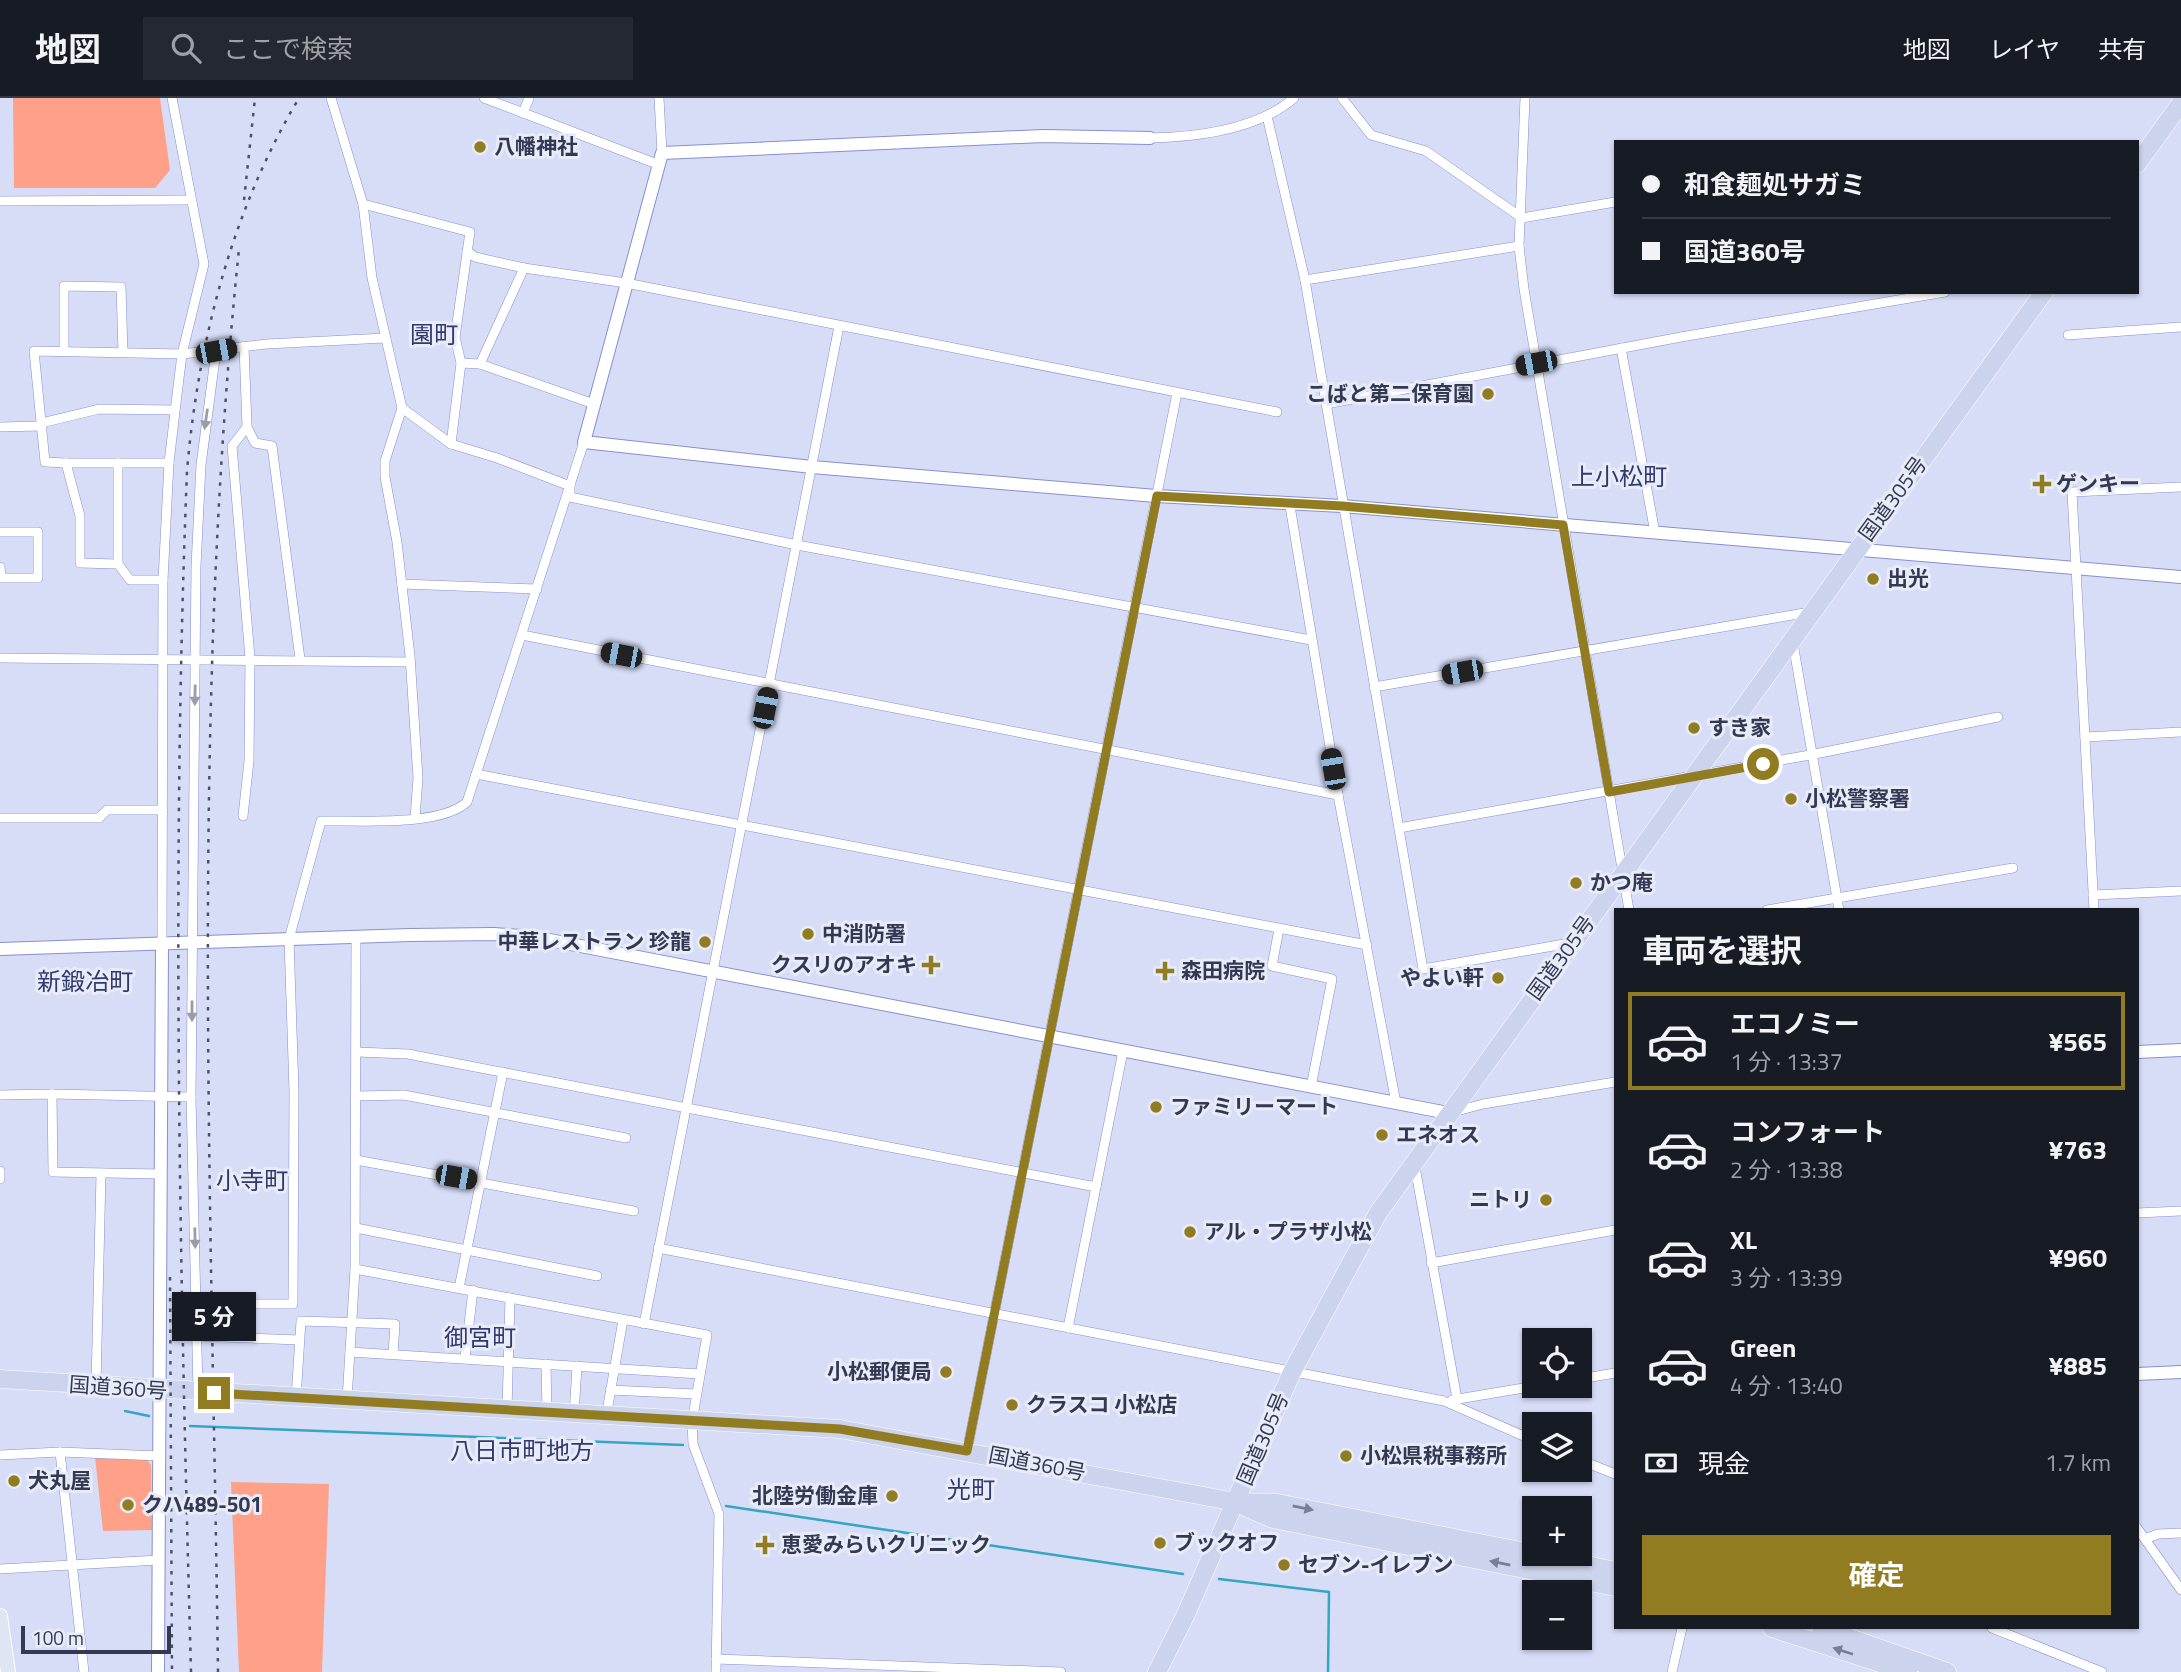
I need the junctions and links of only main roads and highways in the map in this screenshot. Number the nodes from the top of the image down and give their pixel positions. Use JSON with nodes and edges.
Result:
{"nodes":[{"id":1,"x":2181,"y":103,"type":"edge"},
{"id":2,"x":2139,"y":161,"type":"edge"},
{"id":3,"x":2043,"y":294,"type":"edge"},
{"id":4,"x":0,"y":1379,"type":"edge"},
{"id":5,"x":1236,"y":1502,"type":"junction"},
{"id":6,"x":1522,"y":1551,"type":"edge"},
{"id":7,"x":1591,"y":1566,"type":"edge"},
{"id":8,"x":1614,"y":1571,"type":"edge"},
{"id":9,"x":1614,"y":1587,"type":"edge"},
{"id":10,"x":0,"y":1616,"type":"edge"},
{"id":11,"x":1775,"y":1629,"type":"edge"},
{"id":12,"x":1824,"y":1629,"type":"edge"},
{"id":13,"x":8,"y":1672,"type":"edge"},
{"id":14,"x":1157,"y":1672,"type":"edge"},
{"id":15,"x":1908,"y":1672,"type":"edge"},
{"id":16,"x":1947,"y":1672,"type":"edge"}],
"edges":[{"from":1,"to":2,"type":"highway"},
{"from":3,"to":5,"type":"highway","name":"国道305号"},
{"from":4,"to":5,"type":"highway","name":"国道360号"},
{"from":5,"to":6,"type":"highway","name":"国道360号","one_way":true},
{"from":9,"to":5,"type":"highway","name":"国道360号","one_way":true},
{"from":5,"to":14,"type":"highway","name":"国道305号"},
{"from":7,"to":8,"type":"highway","name":"国道360号"},
{"from":10,"to":13,"type":"main road"},
{"from":15,"to":11,"type":"highway","one_way":true},
{"from":12,"to":16,"type":"highway"}]}
